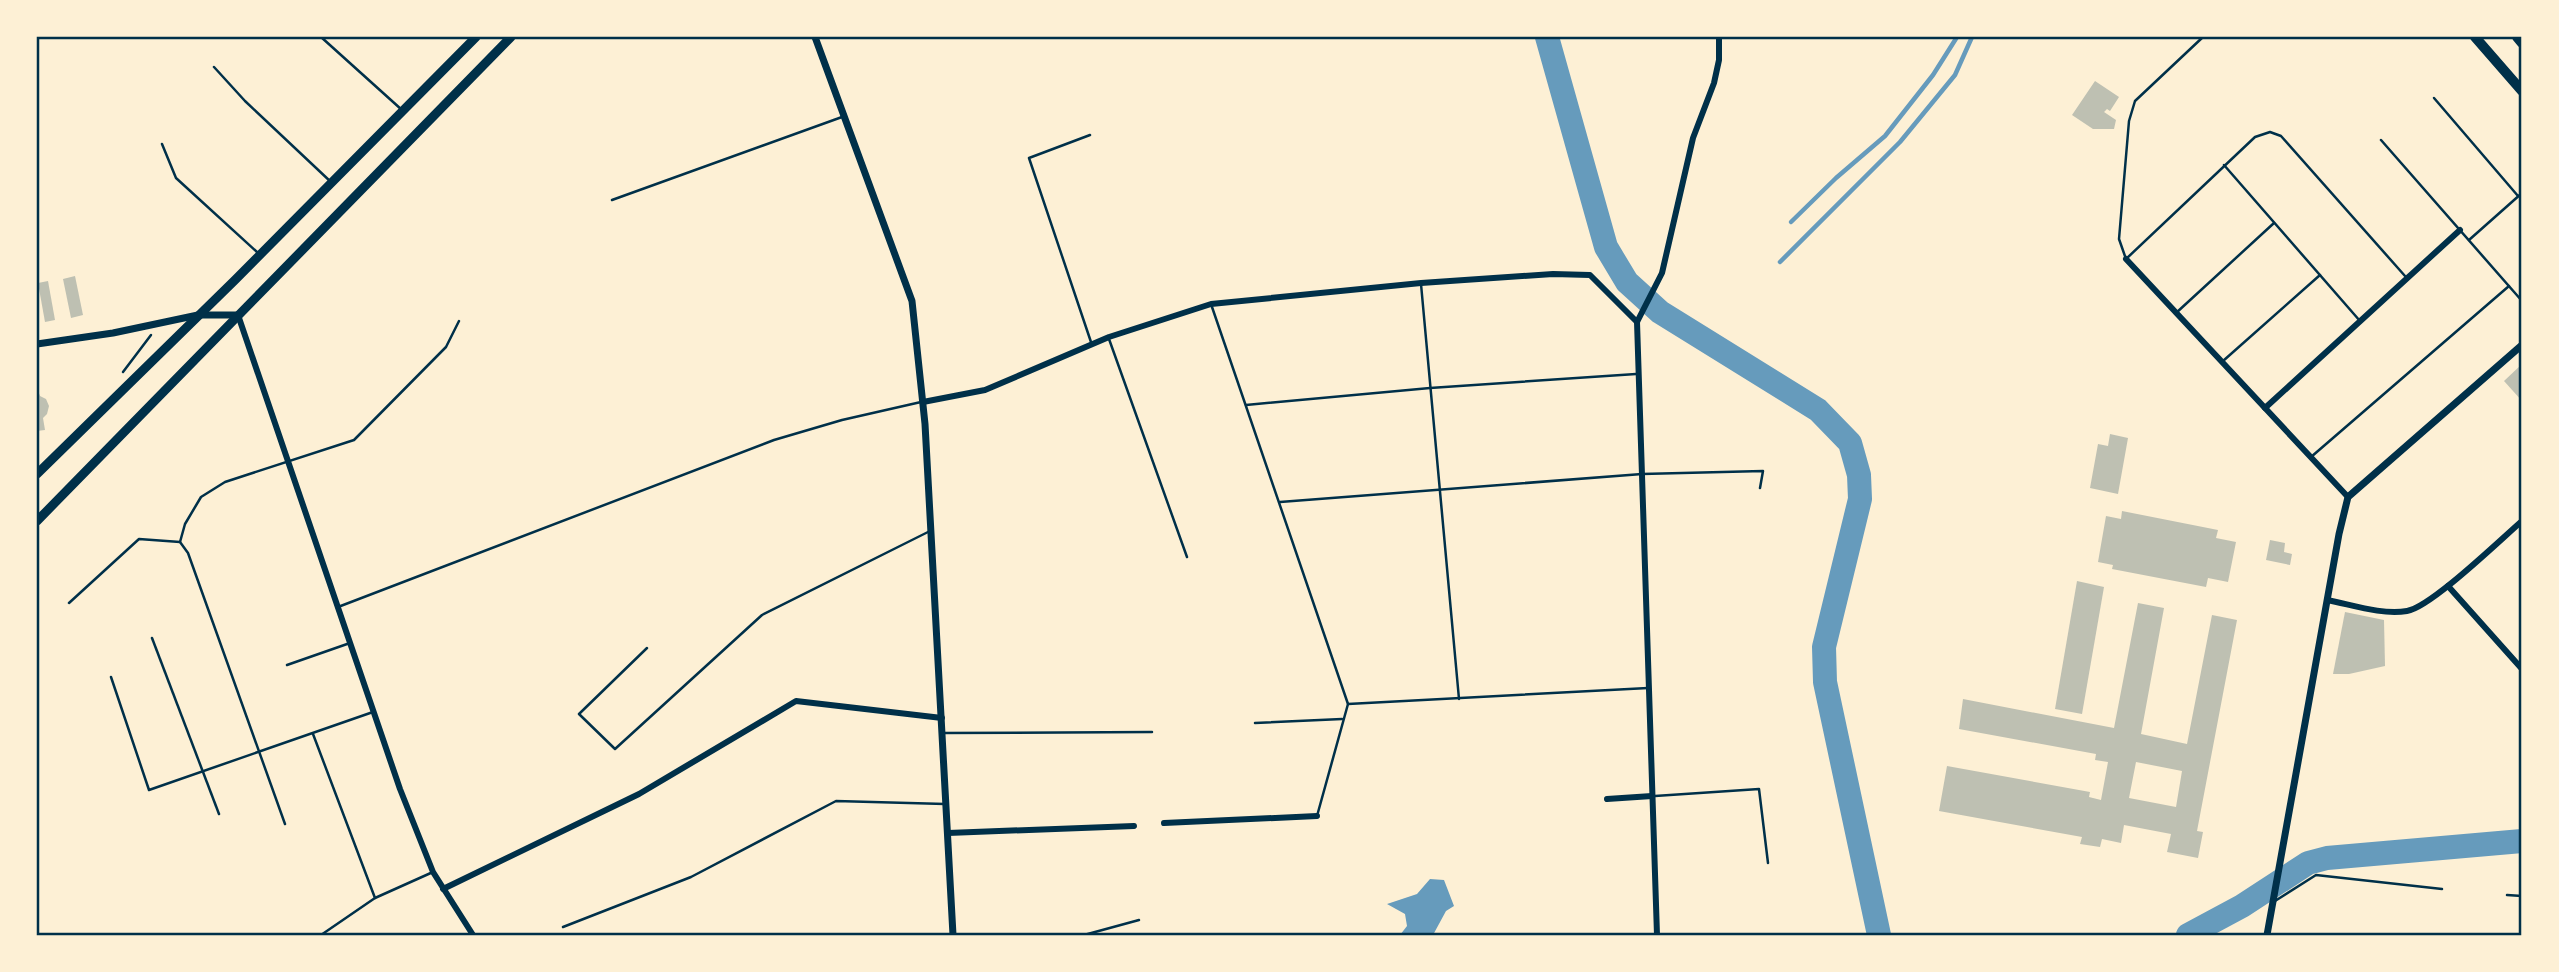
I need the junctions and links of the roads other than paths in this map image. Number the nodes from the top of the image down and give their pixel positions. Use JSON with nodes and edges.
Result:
{"nodes":[{"id":1,"x":321,"y":37,"type":"edge"},
{"id":2,"x":511,"y":37,"type":"edge"},
{"id":3,"x":815,"y":37,"type":"edge"},
{"id":4,"x":1719,"y":37,"type":"edge"},
{"id":5,"x":2203,"y":37,"type":"edge"},
{"id":6,"x":2475,"y":37,"type":"edge"},
{"id":7,"x":2517,"y":37,"type":"edge"},
{"id":8,"x":473,"y":38,"type":"edge"},
{"id":9,"x":2522,"y":43,"type":"edge"},
{"id":10,"x":214,"y":66,"type":"dead end"},
{"id":11,"x":2522,"y":90,"type":"edge"},
{"id":12,"x":2434,"y":98,"type":"dead end"},
{"id":13,"x":403,"y":111,"type":"junction"},
{"id":14,"x":845,"y":116,"type":"junction"},
{"id":15,"x":1090,"y":135,"type":"dead end"},
{"id":16,"x":2381,"y":140,"type":"dead end"},
{"id":17,"x":162,"y":144,"type":"dead end"},
{"id":18,"x":2224,"y":165,"type":"junction"},
{"id":19,"x":332,"y":183,"type":"junction"},
{"id":20,"x":2522,"y":193,"type":"edge"},
{"id":21,"x":2518,"y":197,"type":"junction"},
{"id":22,"x":612,"y":200,"type":"dead end"},
{"id":23,"x":2274,"y":223,"type":"junction"},
{"id":24,"x":2460,"y":230,"type":"junction"},
{"id":25,"x":2469,"y":240,"type":"junction"},
{"id":26,"x":260,"y":255,"type":"junction"},
{"id":27,"x":2126,"y":259,"type":"junction"},
{"id":28,"x":2319,"y":275,"type":"junction"},
{"id":29,"x":2407,"y":278,"type":"junction"},
{"id":30,"x":1421,"y":283,"type":"junction"},
{"id":31,"x":2509,"y":286,"type":"junction"},
{"id":32,"x":2522,"y":301,"type":"edge"},
{"id":33,"x":1211,"y":304,"type":"junction"},
{"id":34,"x":2176,"y":313,"type":"junction"},
{"id":35,"x":198,"y":315,"type":"junction"},
{"id":36,"x":238,"y":315,"type":"junction"},
{"id":37,"x":459,"y":321,"type":"dead end"},
{"id":38,"x":2360,"y":321,"type":"junction"},
{"id":39,"x":1637,"y":322,"type":"junction"},
{"id":40,"x":1109,"y":337,"type":"junction"},
{"id":41,"x":37,"y":344,"type":"edge"},
{"id":42,"x":1092,"y":345,"type":"junction"},
{"id":43,"x":2522,"y":345,"type":"edge"},
{"id":44,"x":2222,"y":362,"type":"junction"},
{"id":45,"x":1638,"y":374,"type":"junction"},
{"id":46,"x":1430,"y":388,"type":"junction"},
{"id":47,"x":923,"y":402,"type":"junction"},
{"id":48,"x":1245,"y":405,"type":"junction"},
{"id":49,"x":2265,"y":408,"type":"junction"},
{"id":50,"x":2311,"y":457,"type":"junction"},
{"id":51,"x":288,"y":462,"type":"junction"},
{"id":52,"x":37,"y":474,"type":"edge"},
{"id":53,"x":1642,"y":474,"type":"junction"},
{"id":54,"x":1760,"y":488,"type":"dead end"},
{"id":55,"x":1439,"y":490,"type":"junction"},
{"id":56,"x":2348,"y":497,"type":"junction"},
{"id":57,"x":1280,"y":502,"type":"junction"},
{"id":58,"x":37,"y":521,"type":"edge"},
{"id":59,"x":2522,"y":521,"type":"edge"},
{"id":60,"x":931,"y":530,"type":"junction"},
{"id":61,"x":180,"y":542,"type":"junction"},
{"id":62,"x":1187,"y":557,"type":"dead end"},
{"id":63,"x":2448,"y":586,"type":"junction"},
{"id":64,"x":2327,"y":600,"type":"junction"},
{"id":65,"x":69,"y":603,"type":"dead end"},
{"id":66,"x":338,"y":607,"type":"junction"},
{"id":67,"x":152,"y":638,"type":"dead end"},
{"id":68,"x":350,"y":643,"type":"junction"},
{"id":69,"x":647,"y":648,"type":"dead end"},
{"id":70,"x":287,"y":665,"type":"dead end"},
{"id":71,"x":2522,"y":669,"type":"edge"},
{"id":72,"x":111,"y":677,"type":"dead end"},
{"id":73,"x":1648,"y":688,"type":"junction"},
{"id":74,"x":1459,"y":699,"type":"junction"},
{"id":75,"x":1348,"y":704,"type":"junction"},
{"id":76,"x":373,"y":712,"type":"junction"},
{"id":77,"x":942,"y":718,"type":"junction"},
{"id":78,"x":1342,"y":719,"type":"junction"},
{"id":79,"x":1255,"y":723,"type":"dead end"},
{"id":80,"x":1152,"y":732,"type":"dead end"},
{"id":81,"x":313,"y":733,"type":"junction"},
{"id":82,"x":942,"y":733,"type":"junction"},
{"id":83,"x":260,"y":751,"type":"junction"},
{"id":84,"x":202,"y":771,"type":"junction"},
{"id":85,"x":1652,"y":796,"type":"junction"},
{"id":86,"x":1608,"y":799,"type":"dead end"},
{"id":87,"x":946,"y":804,"type":"junction"},
{"id":88,"x":219,"y":814,"type":"dead end"},
{"id":89,"x":1317,"y":816,"type":"joint"},
{"id":90,"x":1164,"y":823,"type":"dead end"},
{"id":91,"x":285,"y":824,"type":"dead end"},
{"id":92,"x":1134,"y":826,"type":"dead end"},
{"id":93,"x":948,"y":833,"type":"junction"},
{"id":94,"x":1768,"y":863,"type":"dead end"},
{"id":95,"x":433,"y":872,"type":"junction"},
{"id":96,"x":443,"y":889,"type":"junction"},
{"id":97,"x":2442,"y":890,"type":"dead end"},
{"id":98,"x":2507,"y":895,"type":"dead end"},
{"id":99,"x":2522,"y":896,"type":"edge"},
{"id":100,"x":374,"y":898,"type":"junction"},
{"id":101,"x":2272,"y":902,"type":"junction"},
{"id":102,"x":1139,"y":920,"type":"dead end"},
{"id":103,"x":563,"y":927,"type":"dead end"},
{"id":104,"x":321,"y":935,"type":"edge"},
{"id":105,"x":473,"y":935,"type":"edge"},
{"id":106,"x":953,"y":935,"type":"edge"},
{"id":107,"x":1084,"y":935,"type":"edge"},
{"id":108,"x":1657,"y":935,"type":"edge"},
{"id":109,"x":2267,"y":935,"type":"edge"}],
"edges":[{"from":1,"to":13,"type":"lane"},
{"from":2,"to":36,"type":"main road"},
{"from":3,"to":14,"type":"street"},
{"from":4,"to":39,"type":"street"},
{"from":5,"to":27,"type":"lane"},
{"from":6,"to":11,"type":"main road"},
{"from":7,"to":9,"type":"main road"},
{"from":8,"to":13,"type":"main road"},
{"from":10,"to":19,"type":"lane"},
{"from":12,"to":21,"type":"lane"},
{"from":13,"to":19,"type":"main road"},
{"from":14,"to":22,"type":"lane"},
{"from":14,"to":47,"type":"street"},
{"from":15,"to":42,"type":"lane"},
{"from":16,"to":24,"type":"lane"},
{"from":17,"to":26,"type":"lane"},
{"from":18,"to":23,"type":"lane"},
{"from":18,"to":27,"type":"lane"},
{"from":18,"to":29,"type":"lane"},
{"from":19,"to":26,"type":"main road"},
{"from":20,"to":21,"type":"lane"},
{"from":21,"to":25,"type":"lane"},
{"from":23,"to":28,"type":"lane"},
{"from":23,"to":34,"type":"lane"},
{"from":24,"to":25,"type":"lane"},
{"from":24,"to":29,"type":"street"},
{"from":25,"to":31,"type":"lane"},
{"from":26,"to":35,"type":"main road"},
{"from":27,"to":34,"type":"street"},
{"from":28,"to":38,"type":"lane"},
{"from":28,"to":44,"type":"lane"},
{"from":29,"to":38,"type":"street"},
{"from":30,"to":33,"type":"street"},
{"from":30,"to":39,"type":"street"},
{"from":30,"to":46,"type":"lane"},
{"from":31,"to":32,"type":"lane"},
{"from":31,"to":50,"type":"lane"},
{"from":33,"to":40,"type":"street"},
{"from":33,"to":48,"type":"lane"},
{"from":34,"to":44,"type":"street"},
{"from":35,"to":36,"type":"street"},
{"from":35,"to":41,"type":"street"},
{"from":35,"to":52,"type":"main road"},
{"from":36,"to":51,"type":"street"},
{"from":36,"to":58,"type":"main road"},
{"from":37,"to":51,"type":"lane"},
{"from":38,"to":49,"type":"street"},
{"from":39,"to":45,"type":"street"},
{"from":40,"to":42,"type":"street"},
{"from":40,"to":62,"type":"lane"},
{"from":42,"to":47,"type":"street"},
{"from":43,"to":56,"type":"street"},
{"from":44,"to":49,"type":"street"},
{"from":45,"to":46,"type":"lane"},
{"from":45,"to":53,"type":"street"},
{"from":46,"to":48,"type":"lane"},
{"from":46,"to":55,"type":"lane"},
{"from":47,"to":60,"type":"street"},
{"from":47,"to":66,"type":"lane"},
{"from":48,"to":57,"type":"lane"},
{"from":49,"to":50,"type":"street"},
{"from":50,"to":56,"type":"street"},
{"from":51,"to":61,"type":"lane"},
{"from":51,"to":66,"type":"street"},
{"from":53,"to":54,"type":"lane"},
{"from":53,"to":55,"type":"lane"},
{"from":53,"to":73,"type":"street"},
{"from":55,"to":57,"type":"lane"},
{"from":55,"to":74,"type":"lane"},
{"from":56,"to":64,"type":"street"},
{"from":57,"to":75,"type":"lane"},
{"from":59,"to":63,"type":"street"},
{"from":60,"to":69,"type":"lane"},
{"from":60,"to":77,"type":"street"},
{"from":61,"to":65,"type":"lane"},
{"from":61,"to":83,"type":"lane"},
{"from":63,"to":64,"type":"street"},
{"from":63,"to":71,"type":"street"},
{"from":64,"to":101,"type":"street"},
{"from":66,"to":68,"type":"street"},
{"from":67,"to":84,"type":"lane"},
{"from":68,"to":70,"type":"lane"},
{"from":68,"to":76,"type":"street"},
{"from":72,"to":84,"type":"lane"},
{"from":73,"to":74,"type":"lane"},
{"from":73,"to":85,"type":"street"},
{"from":74,"to":75,"type":"lane"},
{"from":75,"to":78,"type":"lane"},
{"from":76,"to":81,"type":"lane"},
{"from":76,"to":95,"type":"street"},
{"from":77,"to":82,"type":"street"},
{"from":77,"to":96,"type":"street"},
{"from":78,"to":79,"type":"lane"},
{"from":78,"to":89,"type":"lane"},
{"from":80,"to":82,"type":"lane"},
{"from":81,"to":83,"type":"lane"},
{"from":81,"to":100,"type":"lane"},
{"from":82,"to":87,"type":"street"},
{"from":83,"to":84,"type":"lane"},
{"from":83,"to":91,"type":"lane"},
{"from":84,"to":88,"type":"lane"},
{"from":85,"to":86,"type":"street"},
{"from":85,"to":94,"type":"lane"},
{"from":85,"to":108,"type":"street"},
{"from":87,"to":93,"type":"street"},
{"from":87,"to":103,"type":"lane"},
{"from":89,"to":90,"type":"street"},
{"from":92,"to":93,"type":"street"},
{"from":93,"to":106,"type":"street"},
{"from":95,"to":96,"type":"street"},
{"from":95,"to":100,"type":"lane"},
{"from":96,"to":105,"type":"street"},
{"from":97,"to":101,"type":"lane"},
{"from":98,"to":99,"type":"lane"},
{"from":100,"to":104,"type":"lane"},
{"from":101,"to":109,"type":"street"},
{"from":102,"to":107,"type":"lane"}]}
